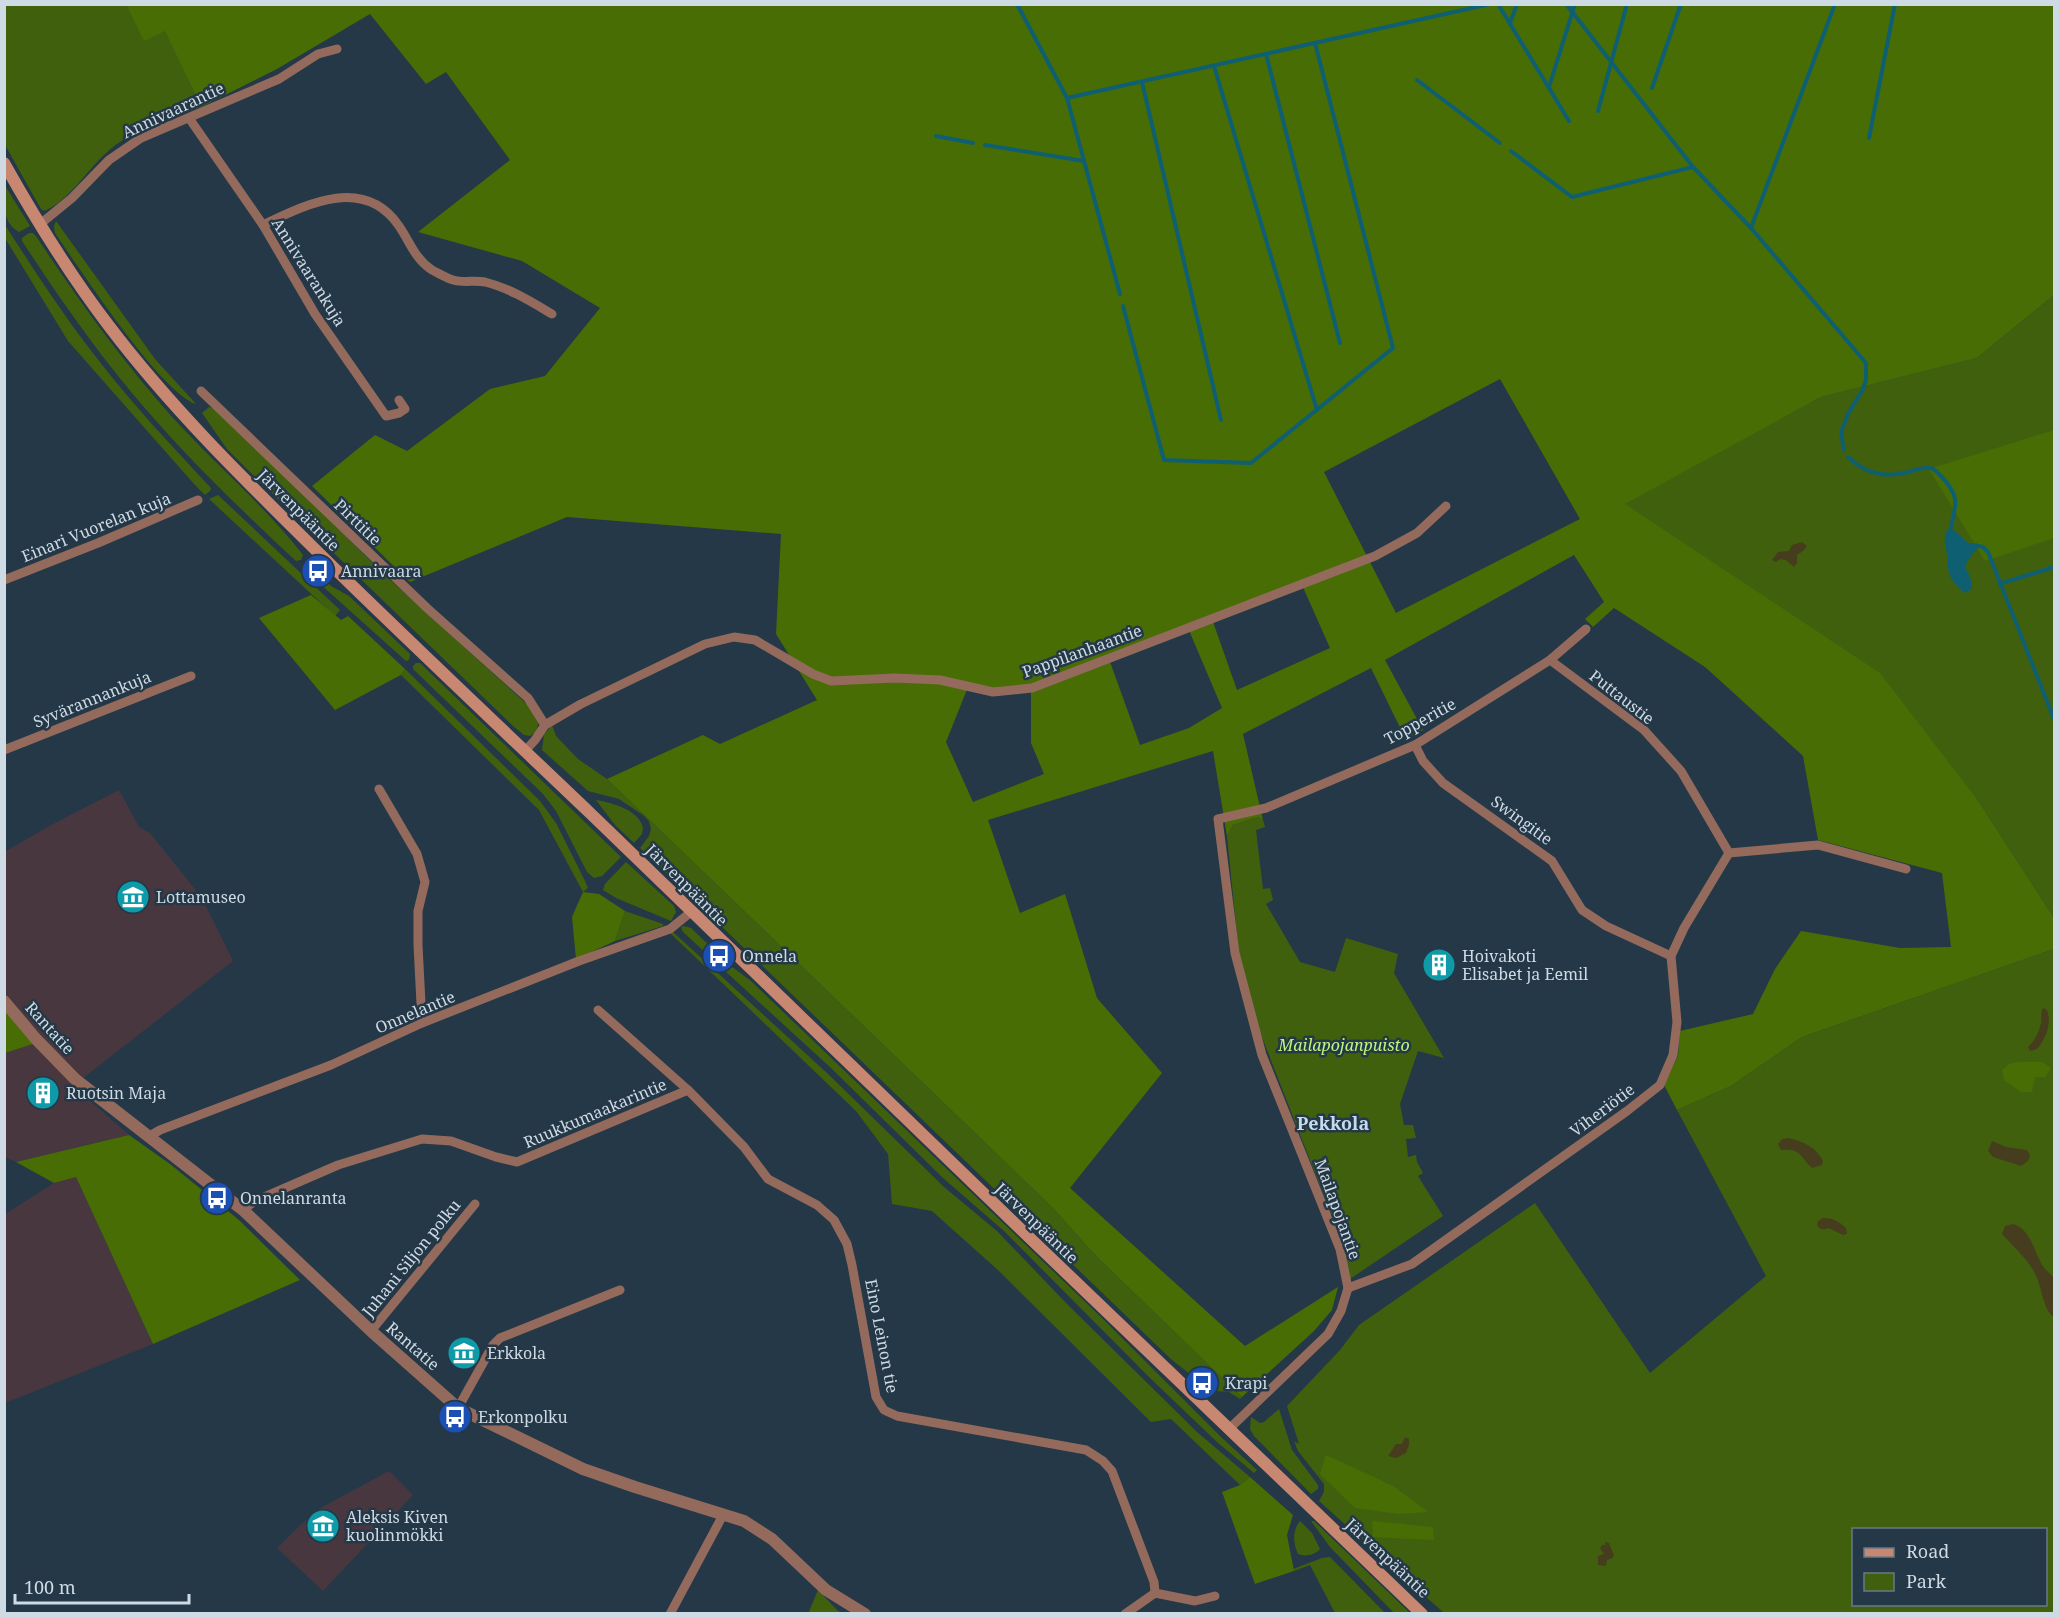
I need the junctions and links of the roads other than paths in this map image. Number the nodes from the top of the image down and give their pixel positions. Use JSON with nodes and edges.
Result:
{"nodes":[{"id":1,"x":337,"y":50,"type":"dead end"},
{"id":2,"x":189,"y":118,"type":"junction"},
{"id":3,"x":4,"y":163,"type":"edge"},
{"id":4,"x":39,"y":225,"type":"junction"},
{"id":5,"x":263,"y":225,"type":"junction"},
{"id":6,"x":552,"y":314,"type":"dead end"},
{"id":7,"x":201,"y":391,"type":"dead end"},
{"id":8,"x":399,"y":400,"type":"dead end"},
{"id":9,"x":198,"y":500,"type":"dead end"},
{"id":10,"x":1446,"y":506,"type":"dead end"},
{"id":11,"x":4,"y":580,"type":"edge"},
{"id":12,"x":1586,"y":628,"type":"dead end"},
{"id":13,"x":1550,"y":660,"type":"junction"},
{"id":14,"x":191,"y":676,"type":"dead end"},
{"id":15,"x":545,"y":724,"type":"junction"},
{"id":16,"x":1415,"y":745,"type":"junction"},
{"id":17,"x":4,"y":750,"type":"edge"},
{"id":18,"x":525,"y":751,"type":"junction"},
{"id":19,"x":379,"y":789,"type":"dead end"},
{"id":20,"x":1218,"y":819,"type":"joint"},
{"id":21,"x":1729,"y":853,"type":"junction"},
{"id":22,"x":1906,"y":869,"type":"dead end"},
{"id":23,"x":691,"y":912,"type":"junction"},
{"id":24,"x":1671,"y":956,"type":"junction"},
{"id":25,"x":4,"y":1001,"type":"edge"},
{"id":26,"x":598,"y":1010,"type":"dead end"},
{"id":27,"x":422,"y":1023,"type":"junction"},
{"id":28,"x":688,"y":1090,"type":"junction"},
{"id":29,"x":148,"y":1137,"type":"junction"},
{"id":30,"x":475,"y":1204,"type":"dead end"},
{"id":31,"x":243,"y":1210,"type":"junction"},
{"id":32,"x":1348,"y":1288,"type":"junction"},
{"id":33,"x":620,"y":1290,"type":"dead end"},
{"id":34,"x":371,"y":1331,"type":"junction"},
{"id":35,"x":459,"y":1408,"type":"junction"},
{"id":36,"x":1228,"y":1430,"type":"junction"},
{"id":37,"x":723,"y":1515,"type":"junction"},
{"id":38,"x":1155,"y":1593,"type":"junction"},
{"id":39,"x":1215,"y":1596,"type":"dead end"},
{"id":40,"x":670,"y":1614,"type":"edge"},
{"id":41,"x":865,"y":1614,"type":"edge"},
{"id":42,"x":1125,"y":1614,"type":"edge"},
{"id":43,"x":1422,"y":1614,"type":"edge"}],
"edges":[{"from":1,"to":2,"type":"street","name":"Annivaarantie"},
{"from":2,"to":4,"type":"street","name":"Annivaarantie"},
{"from":2,"to":5,"type":"street","name":"Annivaarankuja"},
{"from":3,"to":4,"type":"main road","name":"Järvenpääntie"},
{"from":4,"to":18,"type":"main road","name":"Järvenpääntie"},
{"from":5,"to":6,"type":"street"},
{"from":5,"to":8,"type":"street","name":"Annivaarankuja"},
{"from":7,"to":15,"type":"street","name":"Pirttitie"},
{"from":9,"to":11,"type":"street","name":"Einari Vuorelan kuja"},
{"from":10,"to":15,"type":"street","name":"Pappilanhaantie"},
{"from":12,"to":13,"type":"street","name":"Topperitie"},
{"from":13,"to":16,"type":"street","name":"Topperitie"},
{"from":13,"to":21,"type":"street","name":"Puttaustie"},
{"from":14,"to":17,"type":"street","name":"Syvärannankuja"},
{"from":15,"to":18,"type":"street","name":"Pappilanhaantie"},
{"from":16,"to":20,"type":"street","name":"Topperitie"},
{"from":16,"to":24,"type":"street","name":"Swingitie"},
{"from":18,"to":23,"type":"main road","name":"Järvenpääntie"},
{"from":19,"to":27,"type":"street"},
{"from":20,"to":32,"type":"street","name":"Mailapojantie"},
{"from":21,"to":22,"type":"street"},
{"from":21,"to":24,"type":"street"},
{"from":23,"to":27,"type":"street","name":"Onnelantie"},
{"from":23,"to":36,"type":"main road","name":"Järvenpääntie"},
{"from":24,"to":32,"type":"street","name":"Viheriötie"},
{"from":25,"to":29,"type":"street","name":"Rantatie"},
{"from":26,"to":28,"type":"street","name":"Eino Leinon tie"},
{"from":27,"to":29,"type":"street","name":"Onnelantie"},
{"from":28,"to":31,"type":"street","name":"Ruukkumaakarintie"},
{"from":28,"to":38,"type":"street","name":"Eino Leinon tie"},
{"from":29,"to":31,"type":"street","name":"Rantatie"},
{"from":30,"to":34,"type":"street","name":"Juhani Siljon polku"},
{"from":31,"to":34,"type":"street","name":"Rantatie"},
{"from":32,"to":36,"type":"street"},
{"from":33,"to":35,"type":"street"},
{"from":34,"to":35,"type":"street","name":"Rantatie"},
{"from":35,"to":37,"type":"street","name":"Rantatie"},
{"from":36,"to":43,"type":"main road","name":"Järvenpääntie"},
{"from":37,"to":40,"type":"street"},
{"from":37,"to":41,"type":"street","name":"Rantatie"},
{"from":38,"to":39,"type":"street"},
{"from":38,"to":42,"type":"street"}]}
